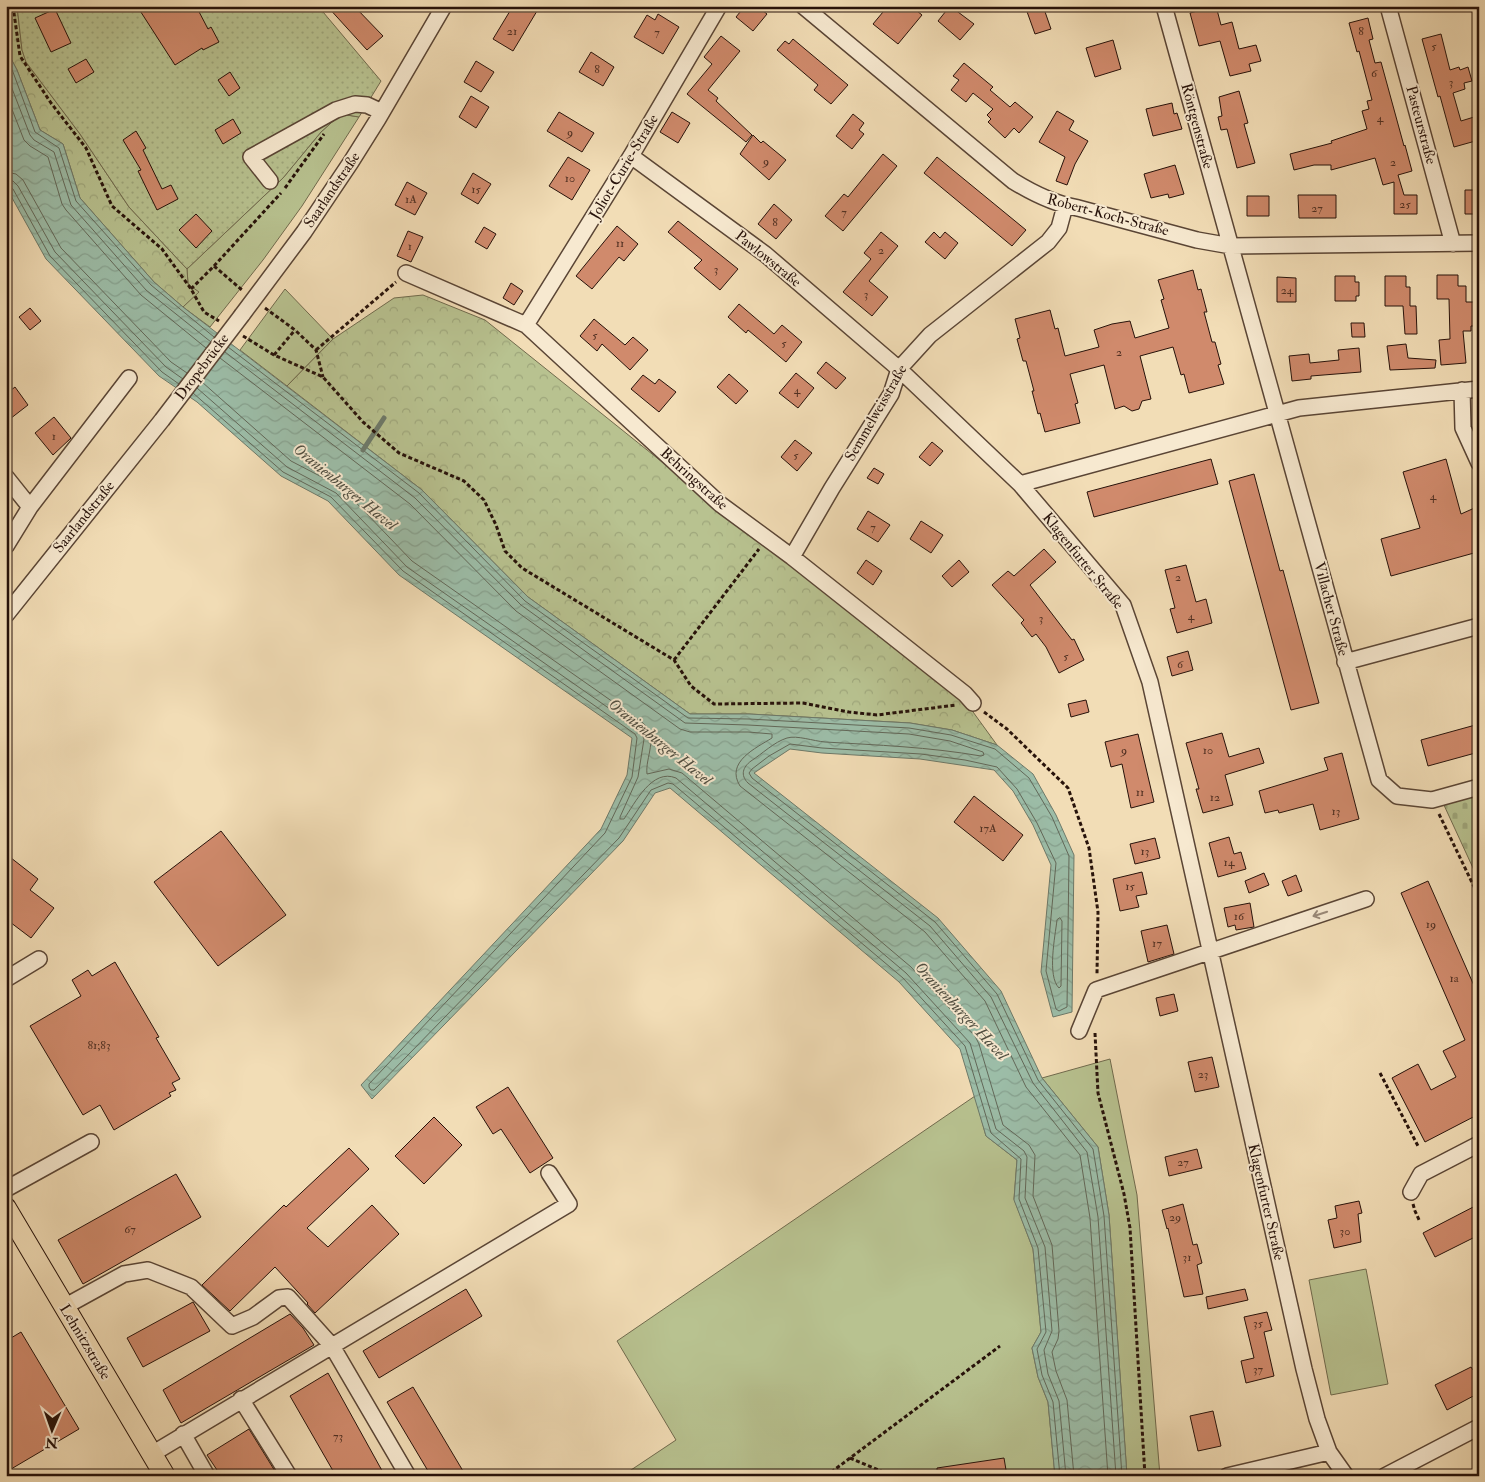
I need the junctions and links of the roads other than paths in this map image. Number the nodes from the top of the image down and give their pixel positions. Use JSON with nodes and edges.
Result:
{"nodes":[{"id":1,"x":444,"y":6,"type":"edge"},
{"id":2,"x":719,"y":6,"type":"edge"},
{"id":3,"x":803,"y":6,"type":"edge"},
{"id":4,"x":1164,"y":6,"type":"edge"},
{"id":5,"x":1388,"y":6,"type":"edge"},
{"id":6,"x":382,"y":112,"type":"junction"},
{"id":7,"x":631,"y":156,"type":"junction"},
{"id":8,"x":270,"y":181,"type":"dead end"},
{"id":9,"x":1065,"y":206,"type":"junction"},
{"id":10,"x":1453,"y":244,"type":"junction"},
{"id":11,"x":1479,"y":244,"type":"edge"},
{"id":12,"x":1230,"y":246,"type":"junction"},
{"id":13,"x":406,"y":274,"type":"road end"},
{"id":14,"x":242,"y":315,"type":"joint"},
{"id":15,"x":526,"y":326,"type":"junction"},
{"id":16,"x":899,"y":370,"type":"junction"},
{"id":17,"x":129,"y":378,"type":"dead end"},
{"id":18,"x":1479,"y":389,"type":"edge"},
{"id":19,"x":1462,"y":390,"type":"junction"},
{"id":20,"x":1277,"y":413,"type":"junction"},
{"id":21,"x":162,"y":420,"type":"joint"},
{"id":22,"x":1479,"y":463,"type":"edge"},
{"id":23,"x":6,"y":477,"type":"edge"},
{"id":24,"x":1020,"y":484,"type":"junction"},
{"id":25,"x":30,"y":507,"type":"junction"},
{"id":26,"x":6,"y":546,"type":"edge"},
{"id":27,"x":792,"y":557,"type":"junction"},
{"id":28,"x":6,"y":614,"type":"edge"},
{"id":29,"x":1479,"y":626,"type":"edge"},
{"id":30,"x":1345,"y":662,"type":"junction"},
{"id":31,"x":973,"y":703,"type":"road end"},
{"id":32,"x":1479,"y":787,"type":"edge"},
{"id":33,"x":1366,"y":899,"type":"dead end"},
{"id":34,"x":1210,"y":951,"type":"junction"},
{"id":35,"x":39,"y":960,"type":"dead end"},
{"id":36,"x":6,"y":979,"type":"edge"},
{"id":37,"x":1079,"y":1031,"type":"dead end"},
{"id":38,"x":91,"y":1142,"type":"dead end"},
{"id":39,"x":1479,"y":1144,"type":"edge"},
{"id":40,"x":549,"y":1173,"type":"dead end"},
{"id":41,"x":6,"y":1189,"type":"edge"},
{"id":42,"x":1411,"y":1192,"type":"dead end"},
{"id":43,"x":6,"y":1208,"type":"edge"},
{"id":44,"x":64,"y":1307,"type":"junction"},
{"id":45,"x":332,"y":1346,"type":"junction"},
{"id":46,"x":241,"y":1399,"type":"junction"},
{"id":47,"x":1479,"y":1427,"type":"edge"},
{"id":48,"x":183,"y":1434,"type":"junction"},
{"id":49,"x":1329,"y":1452,"type":"junction"},
{"id":50,"x":152,"y":1454,"type":"junction"},
{"id":51,"x":165,"y":1476,"type":"edge"},
{"id":52,"x":207,"y":1476,"type":"edge"},
{"id":53,"x":289,"y":1476,"type":"edge"},
{"id":54,"x":408,"y":1476,"type":"edge"},
{"id":55,"x":1227,"y":1476,"type":"edge"},
{"id":56,"x":1346,"y":1476,"type":"edge"},
{"id":57,"x":1385,"y":1476,"type":"edge"}],
"edges":[{"from":1,"to":6,"type":"street","name":"Saarlandstraße"},
{"from":2,"to":7,"type":"street","name":"Joliot-Curie-Straße"},
{"from":3,"to":9,"type":"street","name":"Robert-Koch-Straße"},
{"from":4,"to":12,"type":"street","name":"Röntgenstraße"},
{"from":5,"to":10,"type":"street","name":"Pasteurstraße"},
{"from":6,"to":8,"type":"street"},
{"from":6,"to":14,"type":"street","name":"Saarlandstraße"},
{"from":7,"to":15,"type":"street","name":"Joliot-Curie-Straße"},
{"from":7,"to":16,"type":"street","name":"Pawlowstraße"},
{"from":9,"to":12,"type":"street","name":"Robert-Koch-Straße"},
{"from":9,"to":16,"type":"street","name":"Semmelweisstraße"},
{"from":10,"to":11,"type":"street","name":"Robert-Koch-Straße"},
{"from":10,"to":12,"type":"street","name":"Robert-Koch-Straße"},
{"from":12,"to":20,"type":"street","name":"Villacher Straße"},
{"from":13,"to":15,"type":"street","name":"Behringstraße"},
{"from":14,"to":21,"type":"street","name":"Dropebrücke","bridge":true},
{"from":15,"to":27,"type":"street","name":"Behringstraße"},
{"from":16,"to":24,"type":"street","name":"Klagenfurter Straße"},
{"from":16,"to":27,"type":"street","name":"Semmelweisstraße"},
{"from":17,"to":25,"type":"street"},
{"from":18,"to":19,"type":"street"},
{"from":19,"to":20,"type":"street"},
{"from":19,"to":22,"type":"street"},
{"from":20,"to":24,"type":"street"},
{"from":20,"to":30,"type":"street","name":"Villacher Straße"},
{"from":21,"to":28,"type":"street","name":"Saarlandstraße"},
{"from":23,"to":25,"type":"street"},
{"from":24,"to":34,"type":"street","name":"Klagenfurter Straße"},
{"from":25,"to":26,"type":"street"},
{"from":27,"to":31,"type":"street","name":"Behringstraße"},
{"from":29,"to":30,"type":"street"},
{"from":30,"to":32,"type":"street","name":"Villacher Straße"},
{"from":33,"to":34,"type":"street","one_way":true},
{"from":34,"to":37,"type":"street"},
{"from":34,"to":49,"type":"street","name":"Klagenfurter Straße"},
{"from":35,"to":36,"type":"street"},
{"from":38,"to":41,"type":"street"},
{"from":39,"to":42,"type":"street"},
{"from":40,"to":45,"type":"street"},
{"from":43,"to":44,"type":"main road","name":"Lehnitzstraße"},
{"from":44,"to":45,"type":"street"},
{"from":44,"to":50,"type":"main road","name":"Lehnitzstraße"},
{"from":45,"to":46,"type":"street"},
{"from":45,"to":54,"type":"street"},
{"from":46,"to":48,"type":"street"},
{"from":46,"to":53,"type":"street"},
{"from":47,"to":57,"type":"street"},
{"from":48,"to":50,"type":"street"},
{"from":48,"to":52,"type":"street"},
{"from":49,"to":55,"type":"street"},
{"from":49,"to":56,"type":"street","name":"Klagenfurter Straße"},
{"from":50,"to":51,"type":"main road","name":"Lehnitzstraße"}]}
